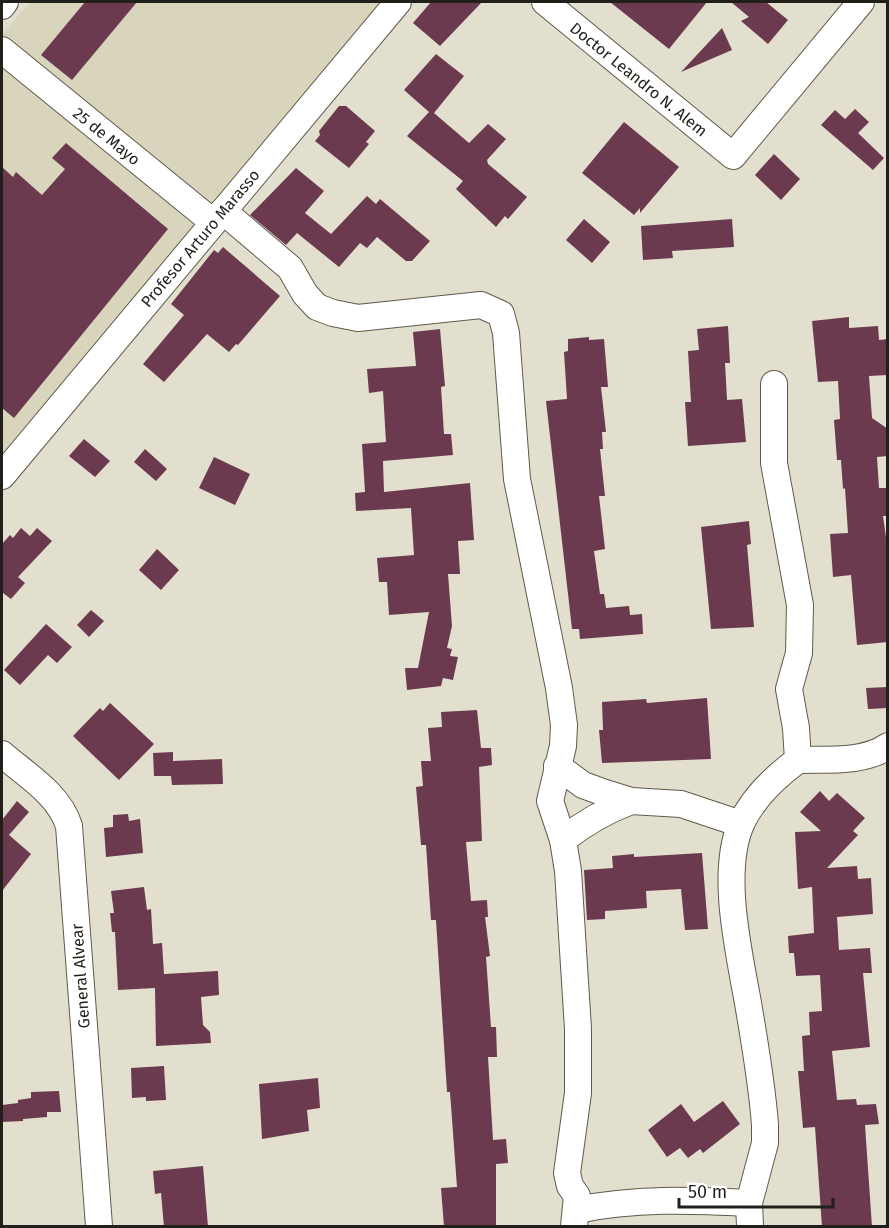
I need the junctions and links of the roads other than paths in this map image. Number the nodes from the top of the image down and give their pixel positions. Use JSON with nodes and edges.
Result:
{"nodes":[{"id":1,"x":6,"y":2,"type":"edge"},
{"id":2,"x":398,"y":2,"type":"edge"},
{"id":3,"x":545,"y":2,"type":"edge"},
{"id":4,"x":861,"y":2,"type":"edge"},
{"id":5,"x":2,"y":6,"type":"edge"},
{"id":6,"x":2,"y":50,"type":"edge"},
{"id":7,"x":218,"y":216,"type":"junction"},
{"id":8,"x":774,"y":384,"type":"dead end"},
{"id":9,"x":2,"y":476,"type":"edge"},
{"id":10,"x":888,"y":746,"type":"edge"},
{"id":11,"x":2,"y":754,"type":"edge"},
{"id":12,"x":798,"y":760,"type":"junction"},
{"id":13,"x":557,"y":766,"type":"junction"},
{"id":14,"x":631,"y":801,"type":"junction"},
{"id":15,"x":741,"y":824,"type":"junction"},
{"id":16,"x":563,"y":840,"type":"junction"},
{"id":17,"x":749,"y":1215,"type":"edge"},
{"id":18,"x":575,"y":1218,"type":"edge"},
{"id":19,"x":99,"y":1227,"type":"edge"}],
"edges":[{"from":1,"to":5,"type":"street"},
{"from":2,"to":7,"type":"street","name":"Profesor Arturo Marasso"},
{"from":3,"to":4,"type":"street","name":"Doctor Leandro N. Alem"},
{"from":6,"to":7,"type":"street","name":"25 de Mayo"},
{"from":7,"to":9,"type":"street","name":"Profesor Arturo Marasso"},
{"from":7,"to":13,"type":"street","name":"25 de Mayo"},
{"from":8,"to":12,"type":"street"},
{"from":10,"to":12,"type":"street"},
{"from":11,"to":19,"type":"street","name":"General Alvear"},
{"from":12,"to":15,"type":"street"},
{"from":13,"to":14,"type":"street"},
{"from":13,"to":16,"type":"street"},
{"from":14,"to":15,"type":"street"},
{"from":14,"to":16,"type":"street"},
{"from":15,"to":17,"type":"street"},
{"from":16,"to":18,"type":"street"},
{"from":17,"to":18,"type":"street"}]}
